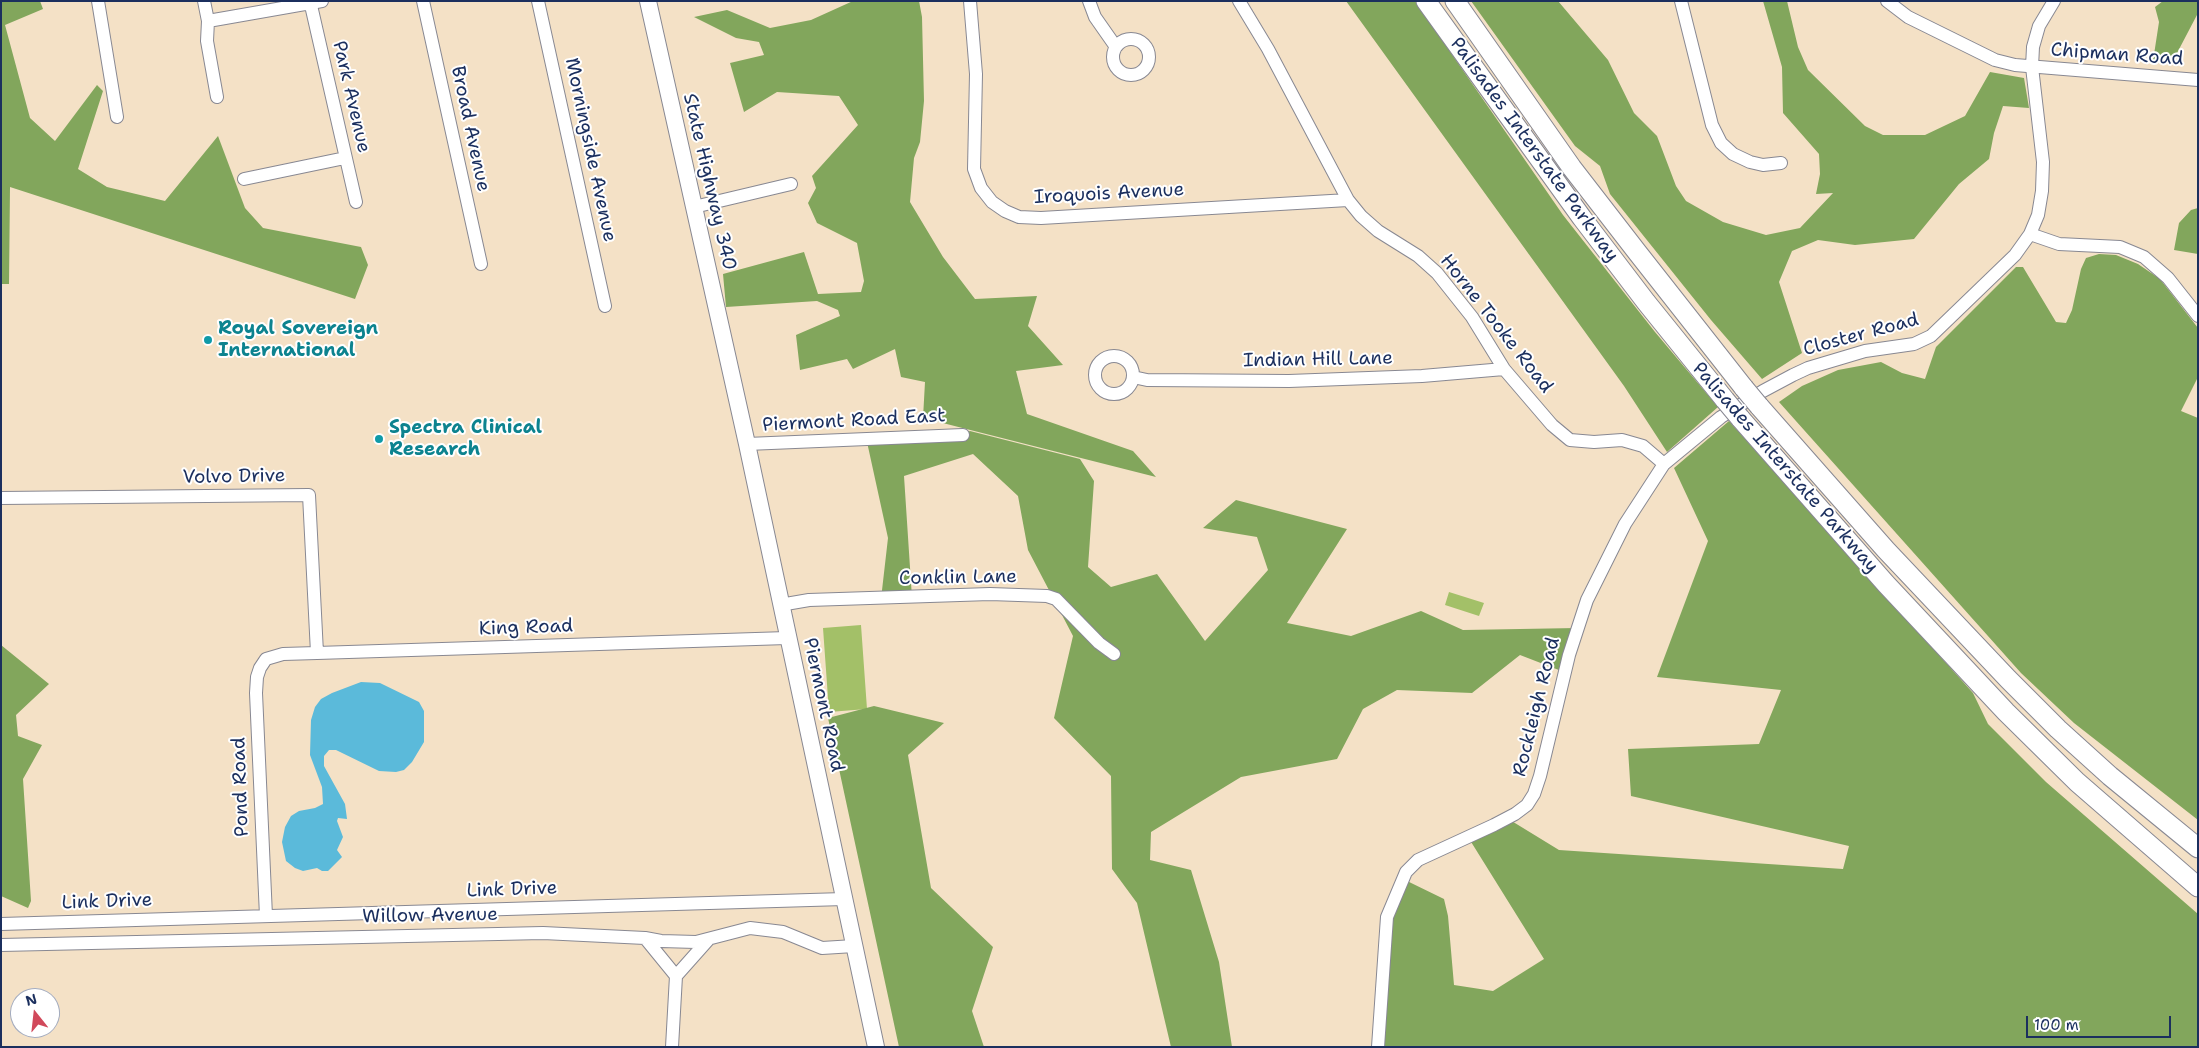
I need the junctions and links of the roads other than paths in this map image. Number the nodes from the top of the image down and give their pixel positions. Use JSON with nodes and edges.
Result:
{"nodes":[{"id":1,"x":98,"y":1,"type":"edge"},
{"id":2,"x":204,"y":1,"type":"edge"},
{"id":3,"x":423,"y":1,"type":"edge"},
{"id":4,"x":538,"y":1,"type":"edge"},
{"id":5,"x":648,"y":1,"type":"edge"},
{"id":6,"x":970,"y":1,"type":"edge"},
{"id":7,"x":1089,"y":1,"type":"edge"},
{"id":8,"x":1239,"y":1,"type":"edge"},
{"id":9,"x":1426,"y":1,"type":"edge"},
{"id":10,"x":1455,"y":1,"type":"edge"},
{"id":11,"x":1680,"y":1,"type":"edge"},
{"id":12,"x":1887,"y":1,"type":"edge"},
{"id":13,"x":2054,"y":1,"type":"edge"},
{"id":14,"x":314,"y":2,"type":"edge"},
{"id":15,"x":208,"y":21,"type":"junction"},
{"id":16,"x":1116,"y":47,"type":"dead end"},
{"id":17,"x":2032,"y":67,"type":"junction"},
{"id":18,"x":2198,"y":80,"type":"edge"},
{"id":19,"x":217,"y":97,"type":"dead end"},
{"id":20,"x":117,"y":117,"type":"dead end"},
{"id":21,"x":345,"y":158,"type":"junction"},
{"id":22,"x":1781,"y":163,"type":"dead end"},
{"id":23,"x":244,"y":179,"type":"dead end"},
{"id":24,"x":791,"y":184,"type":"dead end"},
{"id":25,"x":1348,"y":200,"type":"junction"},
{"id":26,"x":356,"y":202,"type":"dead end"},
{"id":27,"x":694,"y":207,"type":"junction"},
{"id":28,"x":2030,"y":234,"type":"junction"},
{"id":29,"x":481,"y":264,"type":"dead end"},
{"id":30,"x":605,"y":306,"type":"dead end"},
{"id":31,"x":2198,"y":316,"type":"edge"},
{"id":32,"x":1504,"y":369,"type":"junction"},
{"id":33,"x":731,"y":372,"type":"joint"},
{"id":34,"x":1133,"y":377,"type":"dead end"},
{"id":35,"x":963,"y":435,"type":"dead end"},
{"id":36,"x":747,"y":444,"type":"junction"},
{"id":37,"x":1664,"y":464,"type":"junction"},
{"id":38,"x":1,"y":498,"type":"edge"},
{"id":39,"x":1587,"y":600,"type":"joint"},
{"id":40,"x":780,"y":605,"type":"junction"},
{"id":41,"x":787,"y":638,"type":"junction"},
{"id":42,"x":317,"y":653,"type":"junction"},
{"id":43,"x":1114,"y":654,"type":"dead end"},
{"id":44,"x":266,"y":659,"type":"joint"},
{"id":45,"x":2198,"y":848,"type":"edge"},
{"id":46,"x":2198,"y":887,"type":"edge"},
{"id":47,"x":844,"y":899,"type":"junction"},
{"id":48,"x":266,"y":916,"type":"junction"},
{"id":49,"x":1,"y":924,"type":"edge"},
{"id":50,"x":645,"y":938,"type":"junction"},
{"id":51,"x":708,"y":940,"type":"junction"},
{"id":52,"x":1,"y":945,"type":"edge"},
{"id":53,"x":854,"y":946,"type":"junction"},
{"id":54,"x":676,"y":976,"type":"junction"},
{"id":55,"x":672,"y":1047,"type":"edge"},
{"id":56,"x":876,"y":1047,"type":"edge"},
{"id":57,"x":1378,"y":1047,"type":"edge"}],
"edges":[{"from":1,"to":20,"type":"street"},
{"from":2,"to":15,"type":"street"},
{"from":3,"to":29,"type":"street","name":"Broad Avenue"},
{"from":4,"to":30,"type":"street","name":"Morningside Avenue"},
{"from":5,"to":27,"type":"main road","name":"State Highway 340"},
{"from":6,"to":25,"type":"street","name":"Iroquois Avenue"},
{"from":7,"to":16,"type":"street"},
{"from":8,"to":25,"type":"street","name":"Horne Tooke Road"},
{"from":9,"to":46,"type":"highway","name":"Palisades Interstate Parkway","bridge":true},
{"from":10,"to":45,"type":"highway","name":"Palisades Interstate Parkway","bridge":true},
{"from":11,"to":22,"type":"street"},
{"from":12,"to":17,"type":"street","name":"Chipman Road"},
{"from":13,"to":17,"type":"street","name":"Closter Road"},
{"from":14,"to":15,"type":"street"},
{"from":14,"to":21,"type":"street","name":"Park Avenue"},
{"from":15,"to":19,"type":"street"},
{"from":17,"to":18,"type":"street","name":"Chipman Road"},
{"from":17,"to":28,"type":"street","name":"Closter Road"},
{"from":21,"to":23,"type":"street"},
{"from":21,"to":26,"type":"street","name":"Park Avenue"},
{"from":24,"to":27,"type":"street"},
{"from":25,"to":32,"type":"street","name":"Horne Tooke Road"},
{"from":27,"to":33,"type":"main road","name":"State Highway 340"},
{"from":28,"to":31,"type":"street"},
{"from":28,"to":37,"type":"street","name":"Closter Road"},
{"from":32,"to":34,"type":"street","name":"Indian Hill Lane"},
{"from":32,"to":37,"type":"street","name":"Horne Tooke Road"},
{"from":33,"to":36,"type":"main road","name":"Piermont Road"},
{"from":35,"to":36,"type":"street","name":"Piermont Road East"},
{"from":36,"to":40,"type":"main road","name":"Piermont Road"},
{"from":37,"to":39,"type":"street","name":"Closter Road"},
{"from":38,"to":42,"type":"street","name":"Volvo Drive"},
{"from":39,"to":57,"type":"street","name":"Rockleigh Road"},
{"from":40,"to":41,"type":"main road","name":"Piermont Road"},
{"from":40,"to":43,"type":"street","name":"Conklin Lane"},
{"from":41,"to":42,"type":"street","name":"King Road"},
{"from":41,"to":47,"type":"main road","name":"Piermont Road"},
{"from":42,"to":44,"type":"street","name":"King Road"},
{"from":44,"to":48,"type":"street","name":"Pond Road"},
{"from":47,"to":48,"type":"street","name":"Link Drive"},
{"from":47,"to":53,"type":"main road","name":"Piermont Road"},
{"from":48,"to":49,"type":"street","name":"Link Drive"},
{"from":50,"to":51,"type":"street","name":"Willow Avenue"},
{"from":50,"to":52,"type":"street","name":"Willow Avenue"},
{"from":50,"to":54,"type":"street"},
{"from":51,"to":53,"type":"street","name":"Willow Avenue"},
{"from":51,"to":54,"type":"street"},
{"from":53,"to":56,"type":"main road","name":"Piermont Road"},
{"from":54,"to":55,"type":"street"}]}
